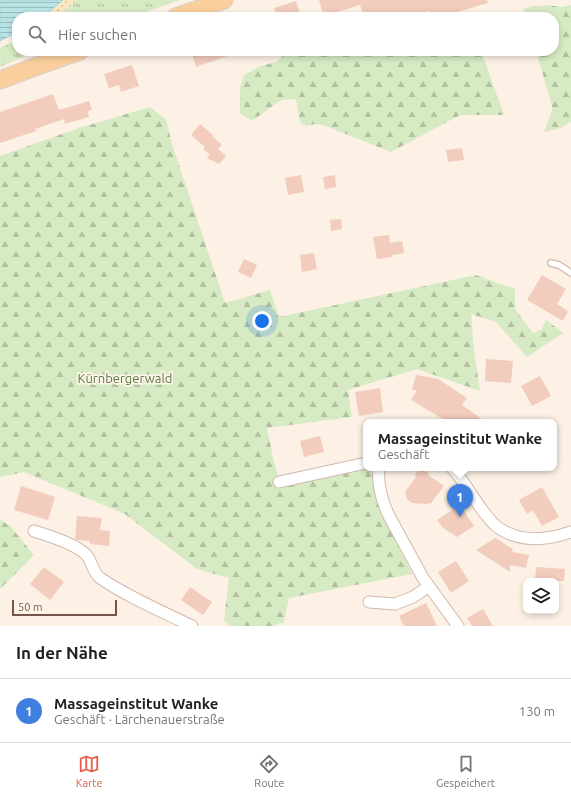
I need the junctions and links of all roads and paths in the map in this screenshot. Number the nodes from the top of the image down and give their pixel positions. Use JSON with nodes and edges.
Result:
{"nodes":[{"id":1,"x":224,"y":0,"type":"edge"},
{"id":2,"x":190,"y":12,"type":"edge"},
{"id":3,"x":66,"y":56,"type":"edge"},
{"id":4,"x":0,"y":80,"type":"edge"},
{"id":5,"x":551,"y":263,"type":"dead end"},
{"id":6,"x":571,"y":273,"type":"edge"},
{"id":7,"x":363,"y":464,"type":"edge"},
{"id":8,"x":379,"y":471,"type":"edge"},
{"id":9,"x":455,"y":471,"type":"edge"},
{"id":10,"x":280,"y":482,"type":"dead end"},
{"id":11,"x":34,"y":531,"type":"dead end"},
{"id":12,"x":571,"y":532,"type":"edge"},
{"id":13,"x":429,"y":586,"type":"junction"},
{"id":14,"x":369,"y":602,"type":"dead end"},
{"id":15,"x":192,"y":626,"type":"edge"},
{"id":16,"x":458,"y":626,"type":"edge"}],
"edges":[{"from":1,"to":2,"type":"main road"},
{"from":3,"to":4,"type":"main road"},
{"from":5,"to":6,"type":"lane"},
{"from":7,"to":10,"type":"street"},
{"from":8,"to":13,"type":"street"},
{"from":9,"to":12,"type":"street"},
{"from":11,"to":15,"type":"street"},
{"from":13,"to":14,"type":"street"},
{"from":13,"to":16,"type":"street"}]}
